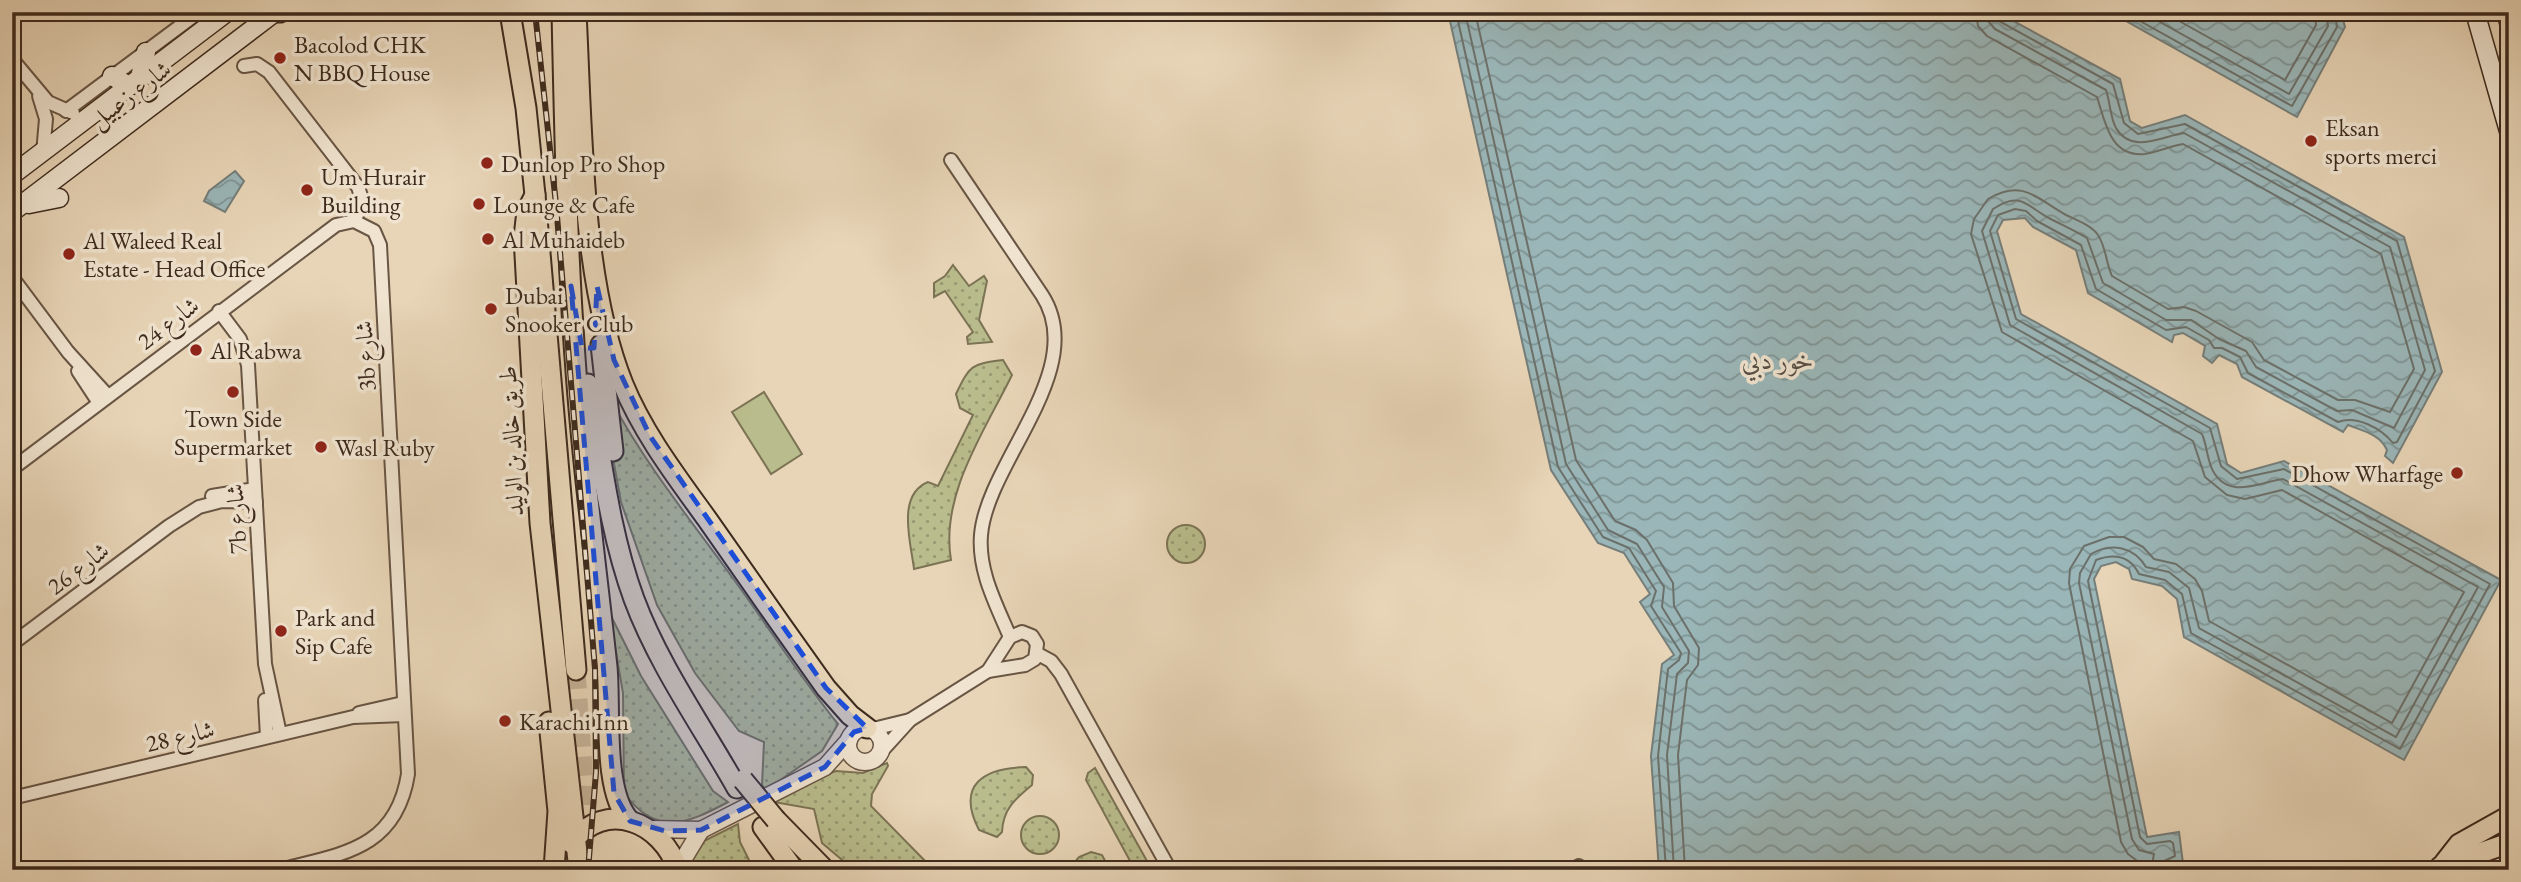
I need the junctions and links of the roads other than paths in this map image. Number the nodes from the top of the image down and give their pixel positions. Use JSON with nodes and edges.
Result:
{"nodes":[{"id":1,"x":199,"y":12,"type":"edge"},
{"id":2,"x":228,"y":12,"type":"edge"},
{"id":3,"x":276,"y":12,"type":"edge"},
{"id":4,"x":510,"y":12,"type":"edge"},
{"id":5,"x":562,"y":12,"type":"edge"},
{"id":6,"x":576,"y":12,"type":"edge"},
{"id":7,"x":2475,"y":12,"type":"edge"},
{"id":8,"x":2507,"y":12,"type":"edge"},
{"id":9,"x":2509,"y":22,"type":"edge"},
{"id":10,"x":146,"y":52,"type":"junction"},
{"id":11,"x":12,"y":59,"type":"edge"},
{"id":12,"x":244,"y":66,"type":"dead end"},
{"id":13,"x":112,"y":76,"type":"junction"},
{"id":14,"x":135,"y":82,"type":"junction"},
{"id":15,"x":38,"y":92,"type":"junction"},
{"id":16,"x":66,"y":111,"type":"junction"},
{"id":17,"x":89,"y":117,"type":"junction"},
{"id":18,"x":2509,"y":131,"type":"edge"},
{"id":19,"x":43,"y":153,"type":"junction"},
{"id":20,"x":951,"y":160,"type":"dead end"},
{"id":21,"x":14,"y":173,"type":"edge"},
{"id":22,"x":535,"y":195,"type":"junction"},
{"id":23,"x":59,"y":198,"type":"dead end"},
{"id":24,"x":15,"y":211,"type":"edge"},
{"id":25,"x":354,"y":221,"type":"junction"},
{"id":26,"x":13,"y":281,"type":"edge"},
{"id":27,"x":571,"y":286,"type":"junction"},
{"id":28,"x":597,"y":286,"type":"junction"},
{"id":29,"x":222,"y":308,"type":"junction"},
{"id":30,"x":104,"y":399,"type":"junction"},
{"id":31,"x":12,"y":469,"type":"edge"},
{"id":32,"x":256,"y":496,"type":"junction"},
{"id":33,"x":617,"y":541,"type":"junction"},
{"id":34,"x":1010,"y":637,"type":"junction"},
{"id":35,"x":12,"y":644,"type":"edge"},
{"id":36,"x":1038,"y":654,"type":"junction"},
{"id":37,"x":265,"y":664,"type":"junction"},
{"id":38,"x":554,"y":666,"type":"junction"},
{"id":39,"x":576,"y":670,"type":"tunnel mouth"},
{"id":40,"x":988,"y":671,"type":"junction"},
{"id":41,"x":403,"y":709,"type":"junction"},
{"id":42,"x":909,"y":720,"type":"junction"},
{"id":43,"x":870,"y":729,"type":"junction"},
{"id":44,"x":280,"y":734,"type":"junction"},
{"id":45,"x":267,"y":737,"type":"junction"},
{"id":46,"x":849,"y":740,"type":"junction"},
{"id":47,"x":881,"y":752,"type":"junction"},
{"id":48,"x":860,"y":761,"type":"junction"},
{"id":49,"x":825,"y":767,"type":"junction"},
{"id":50,"x":14,"y":799,"type":"edge"},
{"id":51,"x":2509,"y":816,"type":"edge"},
{"id":52,"x":630,"y":821,"type":"junction"},
{"id":53,"x":770,"y":824,"type":"junction"},
{"id":54,"x":651,"y":829,"type":"junction"},
{"id":55,"x":701,"y":830,"type":"junction"},
{"id":56,"x":577,"y":839,"type":"junction"},
{"id":57,"x":2509,"y":843,"type":"edge"},
{"id":58,"x":2437,"y":868,"type":"edge"},
{"id":59,"x":287,"y":869,"type":"edge"},
{"id":60,"x":554,"y":869,"type":"edge"},
{"id":61,"x":678,"y":869,"type":"edge"},
{"id":62,"x":579,"y":870,"type":"edge"},
{"id":63,"x":589,"y":870,"type":"edge"},
{"id":64,"x":794,"y":870,"type":"edge"},
{"id":65,"x":825,"y":870,"type":"edge"},
{"id":66,"x":1170,"y":870,"type":"edge"}],
"edges":[{"from":1,"to":10,"type":"street"},
{"from":2,"to":14,"type":"main road","name":"شارع زعبيل"},
{"from":3,"to":24,"type":"main road","name":"شارع زعبيل"},
{"from":4,"to":22,"type":"main road","name":"طريق خالد بن الوليد"},
{"from":5,"to":27,"type":"main road"},
{"from":6,"to":28,"type":"main road"},
{"from":7,"to":18,"type":"main road"},
{"from":8,"to":9,"type":"main road"},
{"from":10,"to":13,"type":"street"},
{"from":10,"to":14,"type":"main road"},
{"from":11,"to":15,"type":"street"},
{"from":12,"to":25,"type":"street"},
{"from":13,"to":14,"type":"main road"},
{"from":13,"to":16,"type":"street"},
{"from":14,"to":17,"type":"main road","name":"شارع زعبيل"},
{"from":15,"to":16,"type":"street"},
{"from":15,"to":19,"type":"street"},
{"from":16,"to":17,"type":"street"},
{"from":17,"to":19,"type":"main road","name":"شارع زعبيل"},
{"from":19,"to":21,"type":"main road","name":"شارع زعبيل"},
{"from":20,"to":34,"type":"street"},
{"from":22,"to":38,"type":"main road","name":"طريق خالد بن الوليد"},
{"from":22,"to":39,"type":"main road"},
{"from":23,"to":24,"type":"main road"},
{"from":25,"to":29,"type":"street","name":"شارع 24"},
{"from":25,"to":41,"type":"street","name":"3b شارع"},
{"from":26,"to":30,"type":"street"},
{"from":27,"to":33,"type":"main road"},
{"from":27,"to":52,"type":"main road"},
{"from":28,"to":33,"type":"main road"},
{"from":28,"to":43,"type":"main road"},
{"from":29,"to":30,"type":"street","name":"شارع 24"},
{"from":29,"to":32,"type":"street","name":"7b شارع"},
{"from":30,"to":31,"type":"street","name":"شارع 24"},
{"from":32,"to":35,"type":"street","name":"شارع 26"},
{"from":32,"to":37,"type":"street","name":"7b شارع"},
{"from":33,"to":53,"type":"main road"},
{"from":34,"to":36,"type":"street"},
{"from":34,"to":40,"type":"street"},
{"from":36,"to":40,"type":"street"},
{"from":36,"to":66,"type":"street"},
{"from":37,"to":44,"type":"street","name":"7b شارع"},
{"from":37,"to":45,"type":"street","name":"7b شارع"},
{"from":38,"to":56,"type":"main road"},
{"from":38,"to":60,"type":"main road","name":"طريق خالد بن الوليد"},
{"from":40,"to":42,"type":"street"},
{"from":41,"to":44,"type":"street","name":"شارع 28"},
{"from":41,"to":59,"type":"street","name":"3b شارع"},
{"from":42,"to":43,"type":"street"},
{"from":42,"to":47,"type":"street"},
{"from":43,"to":46,"type":"street"},
{"from":43,"to":47,"type":"street"},
{"from":44,"to":45,"type":"street","name":"شارع 28"},
{"from":45,"to":50,"type":"street","name":"شارع 28"},
{"from":46,"to":48,"type":"street"},
{"from":46,"to":49,"type":"street"},
{"from":47,"to":48,"type":"street"},
{"from":48,"to":49,"type":"street"},
{"from":49,"to":55,"type":"street"},
{"from":51,"to":58,"type":"main road"},
{"from":52,"to":54,"type":"main road"},
{"from":52,"to":56,"type":"main road"},
{"from":53,"to":64,"type":"main road"},
{"from":53,"to":65,"type":"main road"},
{"from":54,"to":55,"type":"street"},
{"from":54,"to":61,"type":"main road"},
{"from":55,"to":61,"type":"street"},
{"from":56,"to":60,"type":"main road"},
{"from":56,"to":62,"type":"main road"},
{"from":56,"to":63,"type":"main road"},
{"from":57,"to":58,"type":"main road"}]}
